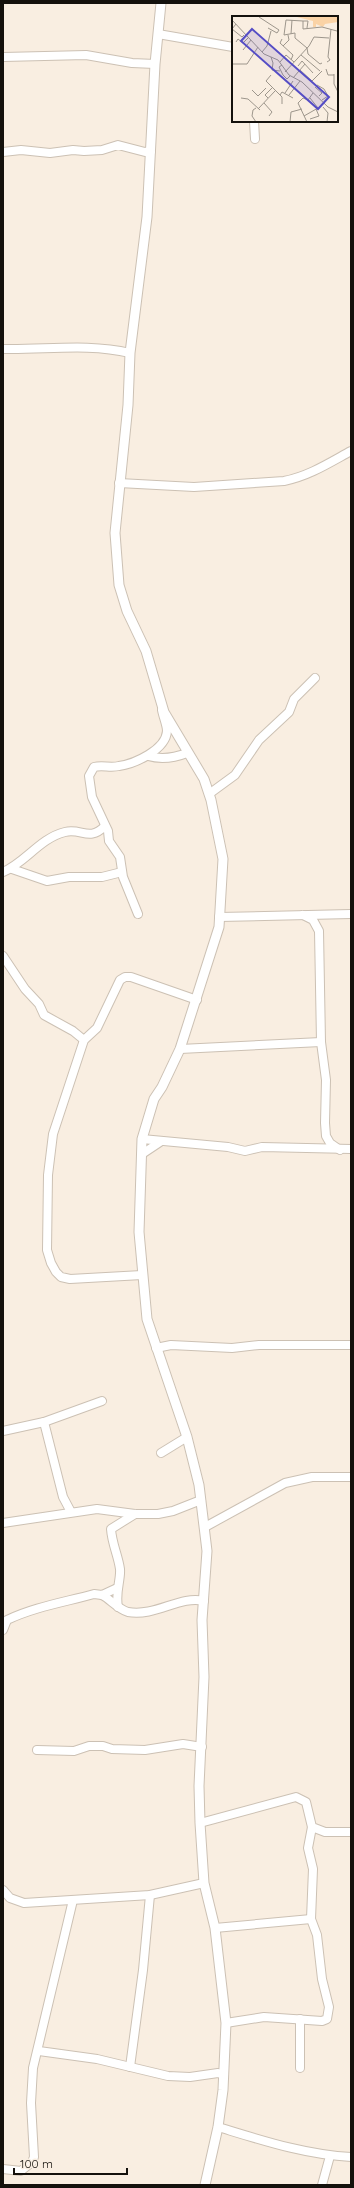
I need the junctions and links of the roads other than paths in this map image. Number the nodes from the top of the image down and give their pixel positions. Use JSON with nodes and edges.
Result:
{"nodes":[{"id":1,"x":161,"y":3,"type":"edge"},
{"id":2,"x":158,"y":34,"type":"junction"},
{"id":3,"x":232,"y":46,"type":"edge"},
{"id":4,"x":3,"y":57,"type":"edge"},
{"id":5,"x":155,"y":64,"type":"junction"},
{"id":6,"x":254,"y":122,"type":"edge"},
{"id":7,"x":255,"y":139,"type":"dead end"},
{"id":8,"x":151,"y":151,"type":"junction"},
{"id":9,"x":3,"y":152,"type":"edge"},
{"id":10,"x":3,"y":349,"type":"edge"},
{"id":11,"x":130,"y":353,"type":"junction"},
{"id":12,"x":351,"y":451,"type":"edge"},
{"id":13,"x":119,"y":482,"type":"junction"},
{"id":14,"x":315,"y":678,"type":"dead end"},
{"id":15,"x":160,"y":701,"type":"junction"},
{"id":16,"x":188,"y":753,"type":"junction"},
{"id":17,"x":148,"y":756,"type":"junction"},
{"id":18,"x":209,"y":794,"type":"junction"},
{"id":19,"x":105,"y":826,"type":"junction"},
{"id":20,"x":12,"y":868,"type":"junction"},
{"id":21,"x":3,"y":872,"type":"edge"},
{"id":22,"x":122,"y":872,"type":"junction"},
{"id":23,"x":138,"y":914,"type":"dead end"},
{"id":24,"x":328,"y":914,"type":"junction"},
{"id":25,"x":351,"y":914,"type":"edge"},
{"id":26,"x":303,"y":915,"type":"junction"},
{"id":27,"x":219,"y":917,"type":"junction"},
{"id":28,"x":319,"y":927,"type":"junction"},
{"id":29,"x":3,"y":956,"type":"edge"},
{"id":30,"x":197,"y":1000,"type":"junction"},
{"id":31,"x":84,"y":1040,"type":"junction"},
{"id":32,"x":322,"y":1042,"type":"junction"},
{"id":33,"x":180,"y":1049,"type":"junction"},
{"id":34,"x":142,"y":1139,"type":"junction"},
{"id":35,"x":160,"y":1142,"type":"junction"},
{"id":36,"x":351,"y":1149,"type":"edge"},
{"id":37,"x":340,"y":1150,"type":"junction"},
{"id":38,"x":142,"y":1154,"type":"junction"},
{"id":39,"x":142,"y":1275,"type":"junction"},
{"id":40,"x":351,"y":1345,"type":"edge"},
{"id":41,"x":156,"y":1348,"type":"junction"},
{"id":42,"x":102,"y":1401,"type":"dead end"},
{"id":43,"x":44,"y":1422,"type":"junction"},
{"id":44,"x":3,"y":1431,"type":"edge"},
{"id":45,"x":187,"y":1437,"type":"junction"},
{"id":46,"x":161,"y":1453,"type":"dead end"},
{"id":47,"x":351,"y":1477,"type":"edge"},
{"id":48,"x":201,"y":1500,"type":"junction"},
{"id":49,"x":71,"y":1512,"type":"junction"},
{"id":50,"x":134,"y":1514,"type":"junction"},
{"id":51,"x":3,"y":1523,"type":"edge"},
{"id":52,"x":205,"y":1527,"type":"junction"},
{"id":53,"x":117,"y":1588,"type":"junction"},
{"id":54,"x":102,"y":1594,"type":"junction"},
{"id":55,"x":204,"y":1601,"type":"junction"},
{"id":56,"x":118,"y":1606,"type":"junction"},
{"id":57,"x":3,"y":1630,"type":"edge"},
{"id":58,"x":202,"y":1748,"type":"junction"},
{"id":59,"x":37,"y":1750,"type":"dead end"},
{"id":60,"x":200,"y":1823,"type":"junction"},
{"id":61,"x":312,"y":1827,"type":"junction"},
{"id":62,"x":351,"y":1832,"type":"edge"},
{"id":63,"x":204,"y":1883,"type":"junction"},
{"id":64,"x":3,"y":1890,"type":"edge"},
{"id":65,"x":150,"y":1895,"type":"junction"},
{"id":66,"x":73,"y":1900,"type":"junction"},
{"id":67,"x":311,"y":1919,"type":"junction"},
{"id":68,"x":216,"y":1928,"type":"junction"},
{"id":69,"x":300,"y":2019,"type":"junction"},
{"id":70,"x":226,"y":2023,"type":"junction"},
{"id":71,"x":39,"y":2051,"type":"junction"},
{"id":72,"x":130,"y":2067,"type":"junction"},
{"id":73,"x":300,"y":2068,"type":"dead end"},
{"id":74,"x":224,"y":2075,"type":"junction"},
{"id":75,"x":218,"y":2128,"type":"junction"},
{"id":76,"x":330,"y":2156,"type":"junction"},
{"id":77,"x":351,"y":2156,"type":"edge"},
{"id":78,"x":3,"y":2169,"type":"edge"},
{"id":79,"x":206,"y":2185,"type":"edge"},
{"id":80,"x":322,"y":2185,"type":"edge"}],
"edges":[{"from":1,"to":2,"type":"street"},
{"from":2,"to":3,"type":"street"},
{"from":2,"to":5,"type":"street"},
{"from":4,"to":5,"type":"street"},
{"from":5,"to":8,"type":"street"},
{"from":6,"to":7,"type":"street"},
{"from":8,"to":9,"type":"street"},
{"from":8,"to":11,"type":"street"},
{"from":10,"to":11,"type":"street"},
{"from":11,"to":13,"type":"street"},
{"from":12,"to":13,"type":"street"},
{"from":13,"to":15,"type":"street"},
{"from":14,"to":18,"type":"street"},
{"from":15,"to":16,"type":"street"},
{"from":15,"to":17,"type":"street"},
{"from":16,"to":17,"type":"street"},
{"from":16,"to":18,"type":"street"},
{"from":17,"to":19,"type":"street"},
{"from":18,"to":27,"type":"street"},
{"from":19,"to":20,"type":"street"},
{"from":19,"to":22,"type":"street"},
{"from":20,"to":21,"type":"street"},
{"from":20,"to":22,"type":"street"},
{"from":22,"to":23,"type":"street"},
{"from":24,"to":25,"type":"street"},
{"from":24,"to":26,"type":"street"},
{"from":24,"to":28,"type":"street"},
{"from":26,"to":27,"type":"street"},
{"from":26,"to":28,"type":"street"},
{"from":27,"to":30,"type":"street"},
{"from":28,"to":32,"type":"street"},
{"from":29,"to":31,"type":"street"},
{"from":30,"to":31,"type":"street"},
{"from":30,"to":33,"type":"street"},
{"from":31,"to":39,"type":"street"},
{"from":32,"to":33,"type":"street"},
{"from":32,"to":37,"type":"street"},
{"from":33,"to":34,"type":"street"},
{"from":34,"to":35,"type":"street"},
{"from":34,"to":38,"type":"street"},
{"from":35,"to":37,"type":"street"},
{"from":35,"to":38,"type":"street"},
{"from":36,"to":37,"type":"street"},
{"from":38,"to":39,"type":"street"},
{"from":39,"to":41,"type":"street"},
{"from":40,"to":41,"type":"street"},
{"from":41,"to":45,"type":"street"},
{"from":42,"to":43,"type":"street"},
{"from":43,"to":44,"type":"street"},
{"from":43,"to":49,"type":"street"},
{"from":45,"to":46,"type":"street"},
{"from":45,"to":48,"type":"street"},
{"from":47,"to":52,"type":"street"},
{"from":48,"to":50,"type":"street"},
{"from":48,"to":52,"type":"street"},
{"from":49,"to":50,"type":"street"},
{"from":49,"to":51,"type":"street"},
{"from":50,"to":53,"type":"street"},
{"from":52,"to":55,"type":"street"},
{"from":53,"to":54,"type":"street"},
{"from":53,"to":56,"type":"street"},
{"from":54,"to":56,"type":"street"},
{"from":54,"to":57,"type":"street"},
{"from":55,"to":56,"type":"street"},
{"from":55,"to":58,"type":"street"},
{"from":58,"to":59,"type":"street"},
{"from":58,"to":60,"type":"street"},
{"from":60,"to":61,"type":"street"},
{"from":60,"to":63,"type":"street"},
{"from":61,"to":62,"type":"street"},
{"from":61,"to":67,"type":"street"},
{"from":63,"to":65,"type":"street"},
{"from":63,"to":68,"type":"street"},
{"from":64,"to":66,"type":"street"},
{"from":65,"to":66,"type":"street"},
{"from":65,"to":72,"type":"street"},
{"from":66,"to":71,"type":"street"},
{"from":67,"to":68,"type":"street"},
{"from":67,"to":69,"type":"street"},
{"from":68,"to":70,"type":"street"},
{"from":69,"to":70,"type":"street"},
{"from":69,"to":73,"type":"street"},
{"from":70,"to":74,"type":"street"},
{"from":71,"to":72,"type":"street"},
{"from":71,"to":78,"type":"street"},
{"from":72,"to":74,"type":"street"},
{"from":74,"to":75,"type":"street"},
{"from":75,"to":76,"type":"street"},
{"from":75,"to":79,"type":"street"},
{"from":76,"to":77,"type":"street"},
{"from":76,"to":80,"type":"street"}]}
